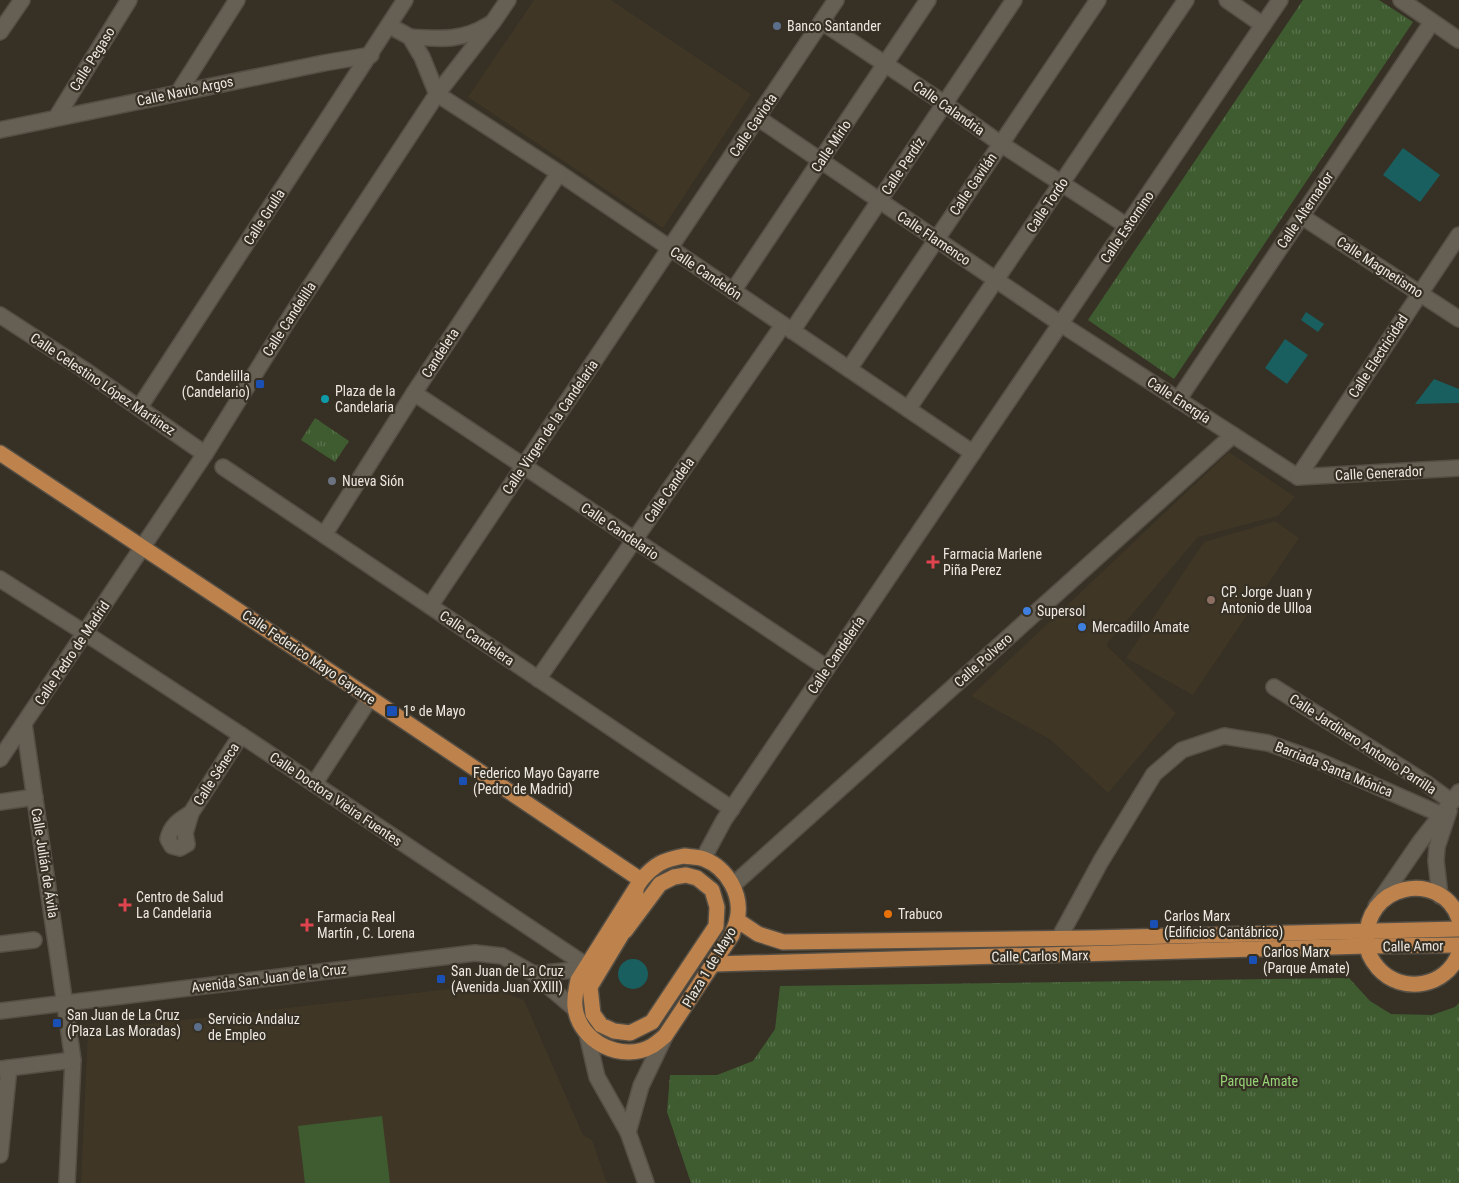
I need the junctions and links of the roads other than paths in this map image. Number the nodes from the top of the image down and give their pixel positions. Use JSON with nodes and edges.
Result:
{"nodes":[{"id":1,"x":22,"y":0,"type":"edge"},
{"id":2,"x":129,"y":0,"type":"edge"},
{"id":3,"x":237,"y":0,"type":"edge"},
{"id":4,"x":406,"y":0,"type":"edge"},
{"id":5,"x":508,"y":0,"type":"edge"},
{"id":6,"x":836,"y":0,"type":"edge"},
{"id":7,"x":928,"y":0,"type":"edge"},
{"id":8,"x":1014,"y":0,"type":"edge"},
{"id":9,"x":1098,"y":0,"type":"edge"},
{"id":10,"x":1186,"y":0,"type":"edge"},
{"id":11,"x":1227,"y":0,"type":"edge"},
{"id":12,"x":1280,"y":0,"type":"edge"},
{"id":13,"x":1401,"y":0,"type":"edge"},
{"id":14,"x":493,"y":22,"type":"junction"},
{"id":15,"x":822,"y":22,"type":"junction"},
{"id":16,"x":1432,"y":22,"type":"junction"},
{"id":17,"x":1264,"y":25,"type":"junction"},
{"id":18,"x":390,"y":26,"type":"junction"},
{"id":19,"x":0,"y":32,"type":"edge"},
{"id":20,"x":410,"y":36,"type":"junction"},
{"id":21,"x":1459,"y":40,"type":"edge"},
{"id":22,"x":371,"y":55,"type":"junction"},
{"id":23,"x":885,"y":64,"type":"junction"},
{"id":24,"x":178,"y":93,"type":"junction"},
{"id":25,"x":437,"y":94,"type":"junction"},
{"id":26,"x":944,"y":104,"type":"junction"},
{"id":27,"x":56,"y":118,"type":"junction"},
{"id":28,"x":758,"y":118,"type":"junction"},
{"id":29,"x":0,"y":130,"type":"edge"},
{"id":30,"x":1001,"y":144,"type":"junction"},
{"id":31,"x":820,"y":161,"type":"junction"},
{"id":32,"x":559,"y":173,"type":"junction"},
{"id":33,"x":1062,"y":182,"type":"junction"},
{"id":34,"x":879,"y":201,"type":"junction"},
{"id":35,"x":1301,"y":216,"type":"junction"},
{"id":36,"x":1127,"y":226,"type":"junction"},
{"id":37,"x":1459,"y":235,"type":"edge"},
{"id":38,"x":936,"y":240,"type":"junction"},
{"id":39,"x":670,"y":249,"type":"junction"},
{"id":40,"x":996,"y":280,"type":"junction"},
{"id":41,"x":733,"y":291,"type":"junction"},
{"id":42,"x":1419,"y":293,"type":"junction"},
{"id":43,"x":0,"y":315,"type":"edge"},
{"id":44,"x":1459,"y":319,"type":"edge"},
{"id":45,"x":1061,"y":324,"type":"junction"},
{"id":46,"x":788,"y":328,"type":"junction"},
{"id":47,"x":849,"y":369,"type":"junction"},
{"id":48,"x":414,"y":393,"type":"junction"},
{"id":49,"x":1178,"y":400,"type":"junction"},
{"id":50,"x":139,"y":408,"type":"junction"},
{"id":51,"x":908,"y":409,"type":"junction"},
{"id":52,"x":1232,"y":435,"type":"junction"},
{"id":53,"x":0,"y":453,"type":"edge"},
{"id":54,"x":973,"y":453,"type":"junction"},
{"id":55,"x":205,"y":454,"type":"junction"},
{"id":56,"x":524,"y":466,"type":"junction"},
{"id":57,"x":223,"y":467,"type":"dead end"},
{"id":58,"x":1459,"y":468,"type":"edge"},
{"id":59,"x":1298,"y":477,"type":"junction"},
{"id":60,"x":324,"y":535,"type":"junction"},
{"id":61,"x":634,"y":540,"type":"junction"},
{"id":62,"x":143,"y":547,"type":"junction"},
{"id":63,"x":0,"y":579,"type":"edge"},
{"id":64,"x":430,"y":606,"type":"junction"},
{"id":65,"x":85,"y":633,"type":"junction"},
{"id":66,"x":827,"y":668,"type":"junction"},
{"id":67,"x":538,"y":679,"type":"junction"},
{"id":68,"x":1274,"y":687,"type":"dead end"},
{"id":69,"x":370,"y":698,"type":"junction"},
{"id":70,"x":24,"y":724,"type":"junction"},
{"id":71,"x":241,"y":735,"type":"junction"},
{"id":72,"x":0,"y":759,"type":"edge"},
{"id":73,"x":314,"y":784,"type":"junction"},
{"id":74,"x":35,"y":797,"type":"junction"},
{"id":75,"x":1456,"y":797,"type":"edge"},
{"id":76,"x":0,"y":802,"type":"edge"},
{"id":77,"x":732,"y":809,"type":"junction"},
{"id":78,"x":191,"y":813,"type":"dead end"},
{"id":79,"x":1442,"y":815,"type":"junction"},
{"id":80,"x":703,"y":859,"type":"junction"},
{"id":81,"x":638,"y":884,"type":"junction"},
{"id":82,"x":733,"y":885,"type":"junction"},
{"id":83,"x":1440,"y":896,"type":"junction"},
{"id":84,"x":1372,"y":912,"type":"junction"},
{"id":85,"x":1459,"y":919,"type":"edge"},
{"id":86,"x":738,"y":920,"type":"junction"},
{"id":87,"x":1459,"y":929,"type":"edge"},
{"id":88,"x":1367,"y":930,"type":"junction"},
{"id":89,"x":625,"y":931,"type":"junction"},
{"id":90,"x":1059,"y":938,"type":"junction"},
{"id":91,"x":34,"y":940,"type":"dead end"},
{"id":92,"x":0,"y":944,"type":"edge"},
{"id":93,"x":1459,"y":945,"type":"edge"},
{"id":94,"x":1366,"y":946,"type":"junction"},
{"id":95,"x":1459,"y":953,"type":"edge"},
{"id":96,"x":714,"y":964,"type":"junction"},
{"id":97,"x":585,"y":968,"type":"junction"},
{"id":98,"x":534,"y":974,"type":"junction"},
{"id":99,"x":66,"y":1003,"type":"junction"},
{"id":100,"x":575,"y":1009,"type":"junction"},
{"id":101,"x":0,"y":1011,"type":"edge"},
{"id":102,"x":587,"y":1034,"type":"junction"},
{"id":103,"x":665,"y":1036,"type":"junction"},
{"id":104,"x":73,"y":1060,"type":"junction"},
{"id":105,"x":4,"y":1069,"type":"edge"},
{"id":106,"x":628,"y":1132,"type":"junction"},
{"id":107,"x":0,"y":1155,"type":"edge"},
{"id":108,"x":67,"y":1183,"type":"edge"},
{"id":109,"x":646,"y":1183,"type":"edge"}],
"edges":[{"from":1,"to":19,"type":"street"},
{"from":2,"to":27,"type":"street","name":"Calle Pegaso"},
{"from":3,"to":24,"type":"street"},
{"from":4,"to":18,"type":"street","name":"Calle Grulla"},
{"from":5,"to":14,"type":"street","name":"Calle Candelilla"},
{"from":6,"to":15,"type":"street","name":"Calle Gaviota"},
{"from":7,"to":23,"type":"street","name":"Calle Mirlo"},
{"from":8,"to":26,"type":"street","name":"Calle Perdíz"},
{"from":9,"to":30,"type":"street","name":"Calle Gavilán"},
{"from":10,"to":33,"type":"street","name":"Calle Tordo"},
{"from":11,"to":17,"type":"street"},
{"from":12,"to":17,"type":"street","name":"Calle Estornino"},
{"from":13,"to":16,"type":"street"},
{"from":14,"to":20,"type":"street"},
{"from":14,"to":25,"type":"street","name":"Calle Candelilla"},
{"from":15,"to":23,"type":"street","name":"Calle Calandria"},
{"from":15,"to":28,"type":"street","name":"Calle Gaviota"},
{"from":16,"to":21,"type":"street"},
{"from":16,"to":35,"type":"street","name":"Calle Alternador"},
{"from":17,"to":36,"type":"street","name":"Calle Estornino"},
{"from":18,"to":20,"type":"street"},
{"from":18,"to":22,"type":"street","name":"Calle Grulla"},
{"from":20,"to":25,"type":"street"},
{"from":22,"to":24,"type":"street","name":"Calle Navio Argos"},
{"from":22,"to":50,"type":"street","name":"Calle Grulla"},
{"from":23,"to":26,"type":"street","name":"Calle Calandria"},
{"from":23,"to":31,"type":"street","name":"Calle Mirlo"},
{"from":24,"to":27,"type":"street","name":"Calle Navio Argos"},
{"from":25,"to":32,"type":"street","name":"Calle Candelón"},
{"from":25,"to":55,"type":"street","name":"Calle Candelilla"},
{"from":26,"to":30,"type":"street","name":"Calle Calandria"},
{"from":26,"to":34,"type":"street","name":"Calle Perdíz"},
{"from":27,"to":29,"type":"street","name":"Calle Navio Argos"},
{"from":28,"to":31,"type":"street","name":"Calle Flamenco"},
{"from":28,"to":39,"type":"street","name":"Calle Gaviota"},
{"from":30,"to":33,"type":"street","name":"Calle Calandria"},
{"from":30,"to":38,"type":"street","name":"Calle Gavilán"},
{"from":31,"to":34,"type":"street","name":"Calle Flamenco"},
{"from":31,"to":41,"type":"street","name":"Calle Mirlo"},
{"from":32,"to":39,"type":"street","name":"Calle Candelón"},
{"from":32,"to":48,"type":"street","name":"Candeleta"},
{"from":33,"to":36,"type":"street","name":"Calle Calandria"},
{"from":33,"to":40,"type":"street","name":"Calle Tordo"},
{"from":34,"to":38,"type":"street","name":"Calle Flamenco"},
{"from":34,"to":46,"type":"street","name":"Calle Perdíz"},
{"from":35,"to":42,"type":"street","name":"Calle Magnetismo"},
{"from":35,"to":49,"type":"street","name":"Calle Alternador"},
{"from":36,"to":45,"type":"street","name":"Calle Estornino"},
{"from":37,"to":42,"type":"street","name":"Calle Electricidad"},
{"from":38,"to":40,"type":"street","name":"Calle Flamenco"},
{"from":38,"to":47,"type":"street","name":"Calle Gavilán"},
{"from":39,"to":41,"type":"street","name":"Calle Candelón"},
{"from":39,"to":56,"type":"street","name":"Calle Virgen de la Candelaria"},
{"from":40,"to":45,"type":"street","name":"Calle Flamenco"},
{"from":40,"to":51,"type":"street","name":"Calle Tordo"},
{"from":41,"to":46,"type":"street","name":"Calle Candelón"},
{"from":42,"to":44,"type":"street","name":"Calle Magnetismo"},
{"from":42,"to":59,"type":"street","name":"Calle Electricidad"},
{"from":43,"to":50,"type":"street","name":"Calle Celestino López Martinez"},
{"from":45,"to":49,"type":"street","name":"Calle Energía"},
{"from":45,"to":54,"type":"street","name":"Calle Estornino"},
{"from":46,"to":47,"type":"street","name":"Calle Candelón"},
{"from":46,"to":61,"type":"street","name":"Calle Candela"},
{"from":47,"to":51,"type":"street","name":"Calle Candelón"},
{"from":48,"to":56,"type":"street","name":"Calle Candelario"},
{"from":48,"to":60,"type":"street","name":"Candeleta"},
{"from":49,"to":52,"type":"street","name":"Calle Energía"},
{"from":50,"to":55,"type":"street","name":"Calle Celestino López Martinez"},
{"from":51,"to":54,"type":"street","name":"Calle Candelón"},
{"from":52,"to":59,"type":"street","name":"Calle Energía"},
{"from":52,"to":82,"type":"street","name":"Calle Polvero"},
{"from":53,"to":62,"type":"main road","name":"Calle Federico Mayo Gayarre"},
{"from":54,"to":66,"type":"street","name":"Calle Candelería"},
{"from":55,"to":62,"type":"street","name":"Calle Candelilla"},
{"from":56,"to":61,"type":"street","name":"Calle Candelario"},
{"from":56,"to":64,"type":"street","name":"Calle Virgen de la Candelaria"},
{"from":57,"to":60,"type":"street","name":"Calle Candelera"},
{"from":58,"to":59,"type":"street","name":"Calle Generador"},
{"from":60,"to":64,"type":"street","name":"Calle Candelera"},
{"from":61,"to":66,"type":"street","name":"Calle Candelario"},
{"from":61,"to":67,"type":"street","name":"Calle Candela"},
{"from":62,"to":65,"type":"street","name":"Calle Pedro de Madrid"},
{"from":62,"to":69,"type":"main road","name":"Calle Federico Mayo Gayarre"},
{"from":63,"to":65,"type":"street","name":"Calle Doctora Vieira Fuentes"},
{"from":64,"to":67,"type":"street","name":"Calle Candelera"},
{"from":65,"to":70,"type":"street","name":"Calle Pedro de Madrid"},
{"from":65,"to":71,"type":"street","name":"Calle Doctora Vieira Fuentes"},
{"from":66,"to":77,"type":"street","name":"Calle Candelería"},
{"from":67,"to":77,"type":"street","name":"Calle Candelera"},
{"from":68,"to":75,"type":"street","name":"Calle Jardinero Antonio Parrilla"},
{"from":69,"to":73,"type":"street"},
{"from":69,"to":81,"type":"main road","name":"Calle Federico Mayo Gayarre"},
{"from":70,"to":72,"type":"street","name":"Calle Pedro de Madrid"},
{"from":70,"to":74,"type":"street","name":"Calle Julián de Ávila"},
{"from":71,"to":73,"type":"street","name":"Calle Doctora Vieira Fuentes"},
{"from":71,"to":78,"type":"street","name":"Calle Séneca"},
{"from":73,"to":97,"type":"street","name":"Calle Doctora Vieira Fuentes"},
{"from":74,"to":76,"type":"street"},
{"from":74,"to":99,"type":"street","name":"Calle Julián de Ávila"},
{"from":75,"to":79,"type":"street"},
{"from":75,"to":83,"type":"street"},
{"from":77,"to":80,"type":"street","name":"Calle Candelería"},
{"from":79,"to":84,"type":"street"},
{"from":79,"to":90,"type":"street","name":"Barriada Santa Mónica"},
{"from":80,"to":81,"type":"main road","name":"Plaza 1 de Mayo"},
{"from":80,"to":82,"type":"main road","name":"Plaza 1 de Mayo"},
{"from":81,"to":89,"type":"main road"},
{"from":81,"to":97,"type":"main road","name":"Plaza 1 de Mayo"},
{"from":82,"to":86,"type":"main road","name":"Plaza 1 de Mayo"},
{"from":83,"to":84,"type":"main road"},
{"from":83,"to":85,"type":"main road"},
{"from":84,"to":88,"type":"main road"},
{"from":86,"to":90,"type":"main road","name":"Calle Carlos Marx"},
{"from":86,"to":96,"type":"main road","name":"Plaza 1 de Mayo"},
{"from":87,"to":88,"type":"main road","name":"Calle Amor"},
{"from":88,"to":90,"type":"main road","name":"Calle Carlos Marx"},
{"from":88,"to":94,"type":"main road"},
{"from":89,"to":89,"type":"main road"},
{"from":91,"to":92,"type":"street"},
{"from":93,"to":94,"type":"main road","name":"Calle Amor"},
{"from":94,"to":95,"type":"main road"},
{"from":94,"to":96,"type":"main road","name":"Calle Carlos Marx"},
{"from":96,"to":103,"type":"main road","name":"Plaza 1 de Mayo"},
{"from":97,"to":98,"type":"street"},
{"from":97,"to":100,"type":"main road","name":"Plaza 1 de Mayo"},
{"from":98,"to":99,"type":"street","name":"Avenida San Juan de la Cruz"},
{"from":98,"to":100,"type":"street","name":"Avenida San Juan de la Cruz"},
{"from":99,"to":101,"type":"street","name":"Avenida San Juan de la Cruz"},
{"from":99,"to":104,"type":"street","name":"Calle Julián de Ávila"},
{"from":100,"to":102,"type":"main road","name":"Plaza 1 de Mayo"},
{"from":102,"to":103,"type":"main road","name":"Plaza 1 de Mayo"},
{"from":102,"to":106,"type":"street"},
{"from":103,"to":106,"type":"street"},
{"from":104,"to":105,"type":"street"},
{"from":104,"to":108,"type":"street","name":"Calle Julián de Ávila"},
{"from":105,"to":107,"type":"street"},
{"from":106,"to":109,"type":"street"}]}
